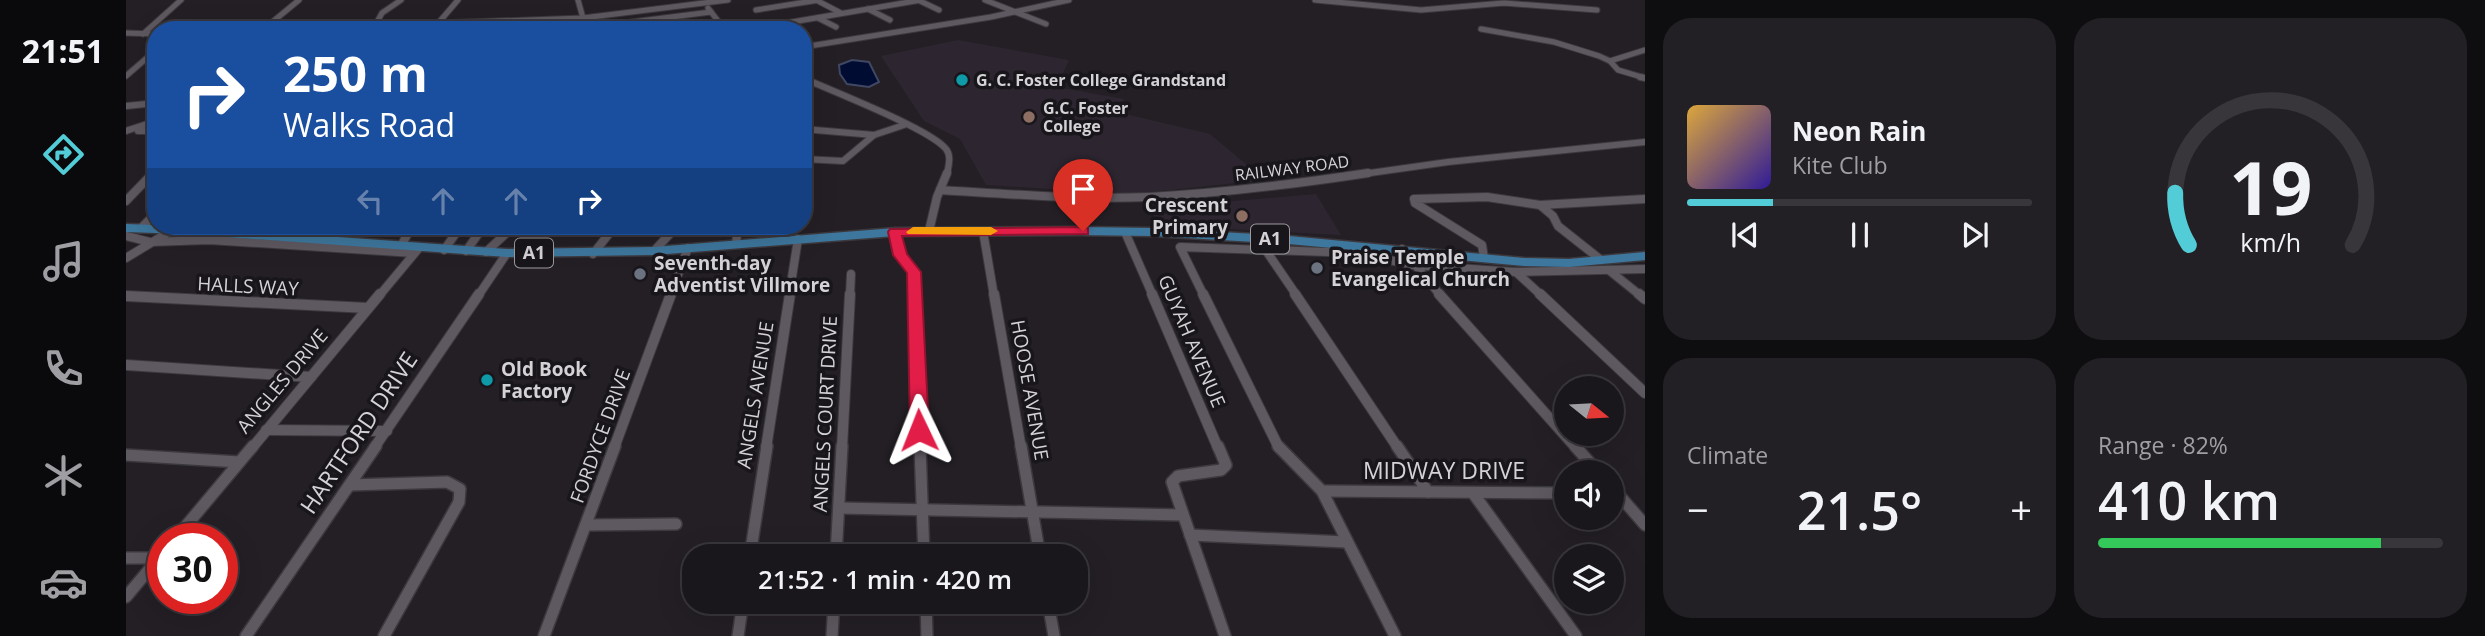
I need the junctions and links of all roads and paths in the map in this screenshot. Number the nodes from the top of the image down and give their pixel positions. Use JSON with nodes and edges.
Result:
{"nodes":[{"id":1,"x":181,"y":0,"type":"edge"},
{"id":2,"x":299,"y":0,"type":"edge"},
{"id":3,"x":401,"y":0,"type":"edge"},
{"id":4,"x":458,"y":0,"type":"edge"},
{"id":5,"x":578,"y":0,"type":"edge"},
{"id":6,"x":665,"y":0,"type":"edge"},
{"id":7,"x":727,"y":0,"type":"edge"},
{"id":8,"x":817,"y":0,"type":"edge"},
{"id":9,"x":919,"y":0,"type":"edge"},
{"id":10,"x":985,"y":0,"type":"edge"},
{"id":11,"x":1069,"y":0,"type":"edge"},
{"id":12,"x":1315,"y":0,"type":"edge"},
{"id":13,"x":710,"y":1,"type":"edge"},
{"id":14,"x":692,"y":2,"type":"edge"},
{"id":15,"x":670,"y":7,"type":"junction"},
{"id":16,"x":868,"y":9,"type":"junction"},
{"id":17,"x":756,"y":10,"type":"dead end"},
{"id":18,"x":939,"y":10,"type":"dead end"},
{"id":19,"x":1597,"y":10,"type":"dead end"},
{"id":20,"x":711,"y":12,"type":"junction"},
{"id":21,"x":1014,"y":12,"type":"junction"},
{"id":22,"x":841,"y":13,"type":"junction"},
{"id":23,"x":583,"y":18,"type":"junction"},
{"id":24,"x":667,"y":18,"type":"junction"},
{"id":25,"x":818,"y":18,"type":"junction"},
{"id":26,"x":890,"y":20,"type":"dead end"},
{"id":27,"x":158,"y":21,"type":"edge"},
{"id":28,"x":274,"y":21,"type":"edge"},
{"id":29,"x":378,"y":21,"type":"edge"},
{"id":30,"x":440,"y":21,"type":"joint"},
{"id":31,"x":650,"y":21,"type":"edge"},
{"id":32,"x":668,"y":21,"type":"edge"},
{"id":33,"x":718,"y":21,"type":"edge"},
{"id":34,"x":800,"y":21,"type":"edge"},
{"id":35,"x":1046,"y":24,"type":"dead end"},
{"id":36,"x":836,"y":27,"type":"dead end"},
{"id":37,"x":1481,"y":29,"type":"dead end"},
{"id":38,"x":147,"y":30,"type":"edge"},
{"id":39,"x":126,"y":33,"type":"edge"},
{"id":40,"x":143,"y":34,"type":"junction"},
{"id":41,"x":147,"y":34,"type":"edge"},
{"id":42,"x":812,"y":46,"type":"edge"},
{"id":43,"x":1645,"y":50,"type":"edge"},
{"id":44,"x":147,"y":58,"type":"edge"},
{"id":45,"x":1610,"y":61,"type":"junction"},
{"id":46,"x":126,"y":76,"type":"edge"},
{"id":47,"x":1645,"y":78,"type":"edge"},
{"id":48,"x":812,"y":82,"type":"edge"},
{"id":49,"x":147,"y":104,"type":"edge"},
{"id":50,"x":126,"y":106,"type":"edge"},
{"id":51,"x":147,"y":124,"type":"edge"},
{"id":52,"x":904,"y":125,"type":"junction"},
{"id":53,"x":812,"y":130,"type":"edge"},
{"id":54,"x":126,"y":131,"type":"edge"},
{"id":55,"x":147,"y":131,"type":"edge"},
{"id":56,"x":874,"y":135,"type":"junction"},
{"id":57,"x":1645,"y":142,"type":"edge"},
{"id":58,"x":812,"y":159,"type":"edge"},
{"id":59,"x":147,"y":179,"type":"edge"},
{"id":60,"x":940,"y":190,"type":"junction"},
{"id":61,"x":1645,"y":199,"type":"edge"},
{"id":62,"x":126,"y":201,"type":"edge"},
{"id":63,"x":1540,"y":205,"type":"junction"},
{"id":64,"x":147,"y":222,"type":"edge"},
{"id":65,"x":126,"y":226,"type":"edge"},
{"id":66,"x":143,"y":226,"type":"junction"},
{"id":67,"x":147,"y":226,"type":"edge"},
{"id":68,"x":147,"y":227,"type":"edge"},
{"id":69,"x":929,"y":231,"type":"junction"},
{"id":70,"x":983,"y":231,"type":"junction"},
{"id":71,"x":895,"y":232,"type":"junction"},
{"id":72,"x":1125,"y":232,"type":"junction"},
{"id":73,"x":166,"y":235,"type":"edge"},
{"id":74,"x":276,"y":235,"type":"edge"},
{"id":75,"x":320,"y":235,"type":"edge"},
{"id":76,"x":407,"y":235,"type":"edge"},
{"id":77,"x":455,"y":235,"type":"edge"},
{"id":78,"x":478,"y":235,"type":"edge"},
{"id":79,"x":504,"y":235,"type":"edge"},
{"id":80,"x":608,"y":235,"type":"edge"},
{"id":81,"x":669,"y":235,"type":"edge"},
{"id":82,"x":737,"y":235,"type":"edge"},
{"id":83,"x":126,"y":236,"type":"edge"},
{"id":84,"x":316,"y":238,"type":"junction"},
{"id":85,"x":798,"y":239,"type":"junction"},
{"id":86,"x":150,"y":242,"type":"junction"},
{"id":87,"x":1219,"y":242,"type":"junction"},
{"id":88,"x":736,"y":244,"type":"junction"},
{"id":89,"x":401,"y":246,"type":"junction"},
{"id":90,"x":688,"y":248,"type":"junction"},
{"id":91,"x":1265,"y":249,"type":"junction"},
{"id":92,"x":1402,"y":249,"type":"junction"},
{"id":93,"x":444,"y":250,"type":"junction"},
{"id":94,"x":416,"y":251,"type":"junction"},
{"id":95,"x":466,"y":251,"type":"junction"},
{"id":96,"x":654,"y":251,"type":"junction"},
{"id":97,"x":486,"y":252,"type":"junction"},
{"id":98,"x":507,"y":253,"type":"junction"},
{"id":99,"x":593,"y":254,"type":"junction"},
{"id":100,"x":1645,"y":256,"type":"edge"},
{"id":101,"x":126,"y":258,"type":"edge"},
{"id":102,"x":1484,"y":258,"type":"junction"},
{"id":103,"x":1601,"y":260,"type":"junction"},
{"id":104,"x":1413,"y":265,"type":"junction"},
{"id":105,"x":1645,"y":269,"type":"edge"},
{"id":106,"x":1610,"y":271,"type":"junction"},
{"id":107,"x":1516,"y":272,"type":"junction"},
{"id":108,"x":851,"y":274,"type":"dead end"},
{"id":109,"x":126,"y":296,"type":"edge"},
{"id":110,"x":1645,"y":299,"type":"edge"},
{"id":111,"x":368,"y":309,"type":"junction"},
{"id":112,"x":126,"y":365,"type":"edge"},
{"id":113,"x":311,"y":377,"type":"junction"},
{"id":114,"x":1645,"y":393,"type":"edge"},
{"id":115,"x":266,"y":430,"type":"junction"},
{"id":116,"x":387,"y":431,"type":"junction"},
{"id":117,"x":126,"y":455,"type":"edge"},
{"id":118,"x":1587,"y":460,"type":"edge"},
{"id":119,"x":239,"y":462,"type":"junction"},
{"id":120,"x":350,"y":485,"type":"junction"},
{"id":121,"x":1322,"y":491,"type":"junction"},
{"id":122,"x":1428,"y":492,"type":"junction"},
{"id":123,"x":1473,"y":493,"type":"junction"},
{"id":124,"x":1554,"y":493,"type":"edge"},
{"id":125,"x":1624,"y":503,"type":"edge"},
{"id":126,"x":839,"y":508,"type":"junction"},
{"id":127,"x":922,"y":509,"type":"junction"},
{"id":128,"x":1032,"y":512,"type":"junction"},
{"id":129,"x":1183,"y":514,"type":"junction"},
{"id":130,"x":188,"y":523,"type":"edge"},
{"id":131,"x":586,"y":524,"type":"junction"},
{"id":132,"x":676,"y":524,"type":"dead end"},
{"id":133,"x":1645,"y":525,"type":"edge"},
{"id":134,"x":1190,"y":535,"type":"junction"},
{"id":135,"x":1346,"y":542,"type":"junction"},
{"id":136,"x":752,"y":544,"type":"edge"},
{"id":137,"x":837,"y":544,"type":"edge"},
{"id":138,"x":923,"y":544,"type":"edge"},
{"id":139,"x":1038,"y":544,"type":"edge"},
{"id":140,"x":147,"y":557,"type":"edge"},
{"id":141,"x":126,"y":558,"type":"edge"},
{"id":142,"x":147,"y":572,"type":"edge"},
{"id":143,"x":126,"y":597,"type":"edge"},
{"id":144,"x":741,"y":614,"type":"edge"},
{"id":145,"x":833,"y":614,"type":"edge"},
{"id":146,"x":926,"y":614,"type":"edge"},
{"id":147,"x":1050,"y":614,"type":"edge"},
{"id":148,"x":246,"y":636,"type":"edge"},
{"id":149,"x":384,"y":636,"type":"edge"},
{"id":150,"x":544,"y":636,"type":"edge"},
{"id":151,"x":738,"y":636,"type":"edge"},
{"id":152,"x":832,"y":636,"type":"edge"},
{"id":153,"x":927,"y":636,"type":"edge"},
{"id":154,"x":1054,"y":636,"type":"edge"},
{"id":155,"x":1225,"y":636,"type":"edge"},
{"id":156,"x":1395,"y":636,"type":"edge"},
{"id":157,"x":1576,"y":636,"type":"edge"}],
"edges":[{"from":1,"to":27,"type":"street"},
{"from":2,"to":28,"type":"street"},
{"from":3,"to":29,"type":"street"},
{"from":4,"to":30,"type":"street"},
{"from":5,"to":23,"type":"street"},
{"from":6,"to":15,"type":"street"},
{"from":7,"to":13,"type":"street"},
{"from":8,"to":17,"type":"street"},
{"from":8,"to":22,"type":"street"},
{"from":9,"to":16,"type":"street"},
{"from":9,"to":18,"type":"street"},
{"from":10,"to":21,"type":"street"},
{"from":11,"to":21,"type":"street"},
{"from":12,"to":19,"type":"street"},
{"from":13,"to":14,"type":"street"},
{"from":13,"to":20,"type":"street"},
{"from":14,"to":15,"type":"street"},
{"from":15,"to":23,"type":"street"},
{"from":16,"to":22,"type":"street"},
{"from":16,"to":26,"type":"street"},
{"from":20,"to":24,"type":"street"},
{"from":20,"to":33,"type":"street"},
{"from":21,"to":35,"type":"street"},
{"from":21,"to":42,"type":"street"},
{"from":22,"to":25,"type":"street"},
{"from":23,"to":30,"type":"street"},
{"from":24,"to":31,"type":"street"},
{"from":24,"to":32,"type":"street"},
{"from":25,"to":34,"type":"street"},
{"from":25,"to":36,"type":"street"},
{"from":37,"to":45,"type":"street"},
{"from":38,"to":40,"type":"street"},
{"from":39,"to":40,"type":"street"},
{"from":40,"to":41,"type":"street"},
{"from":43,"to":45,"type":"street"},
{"from":44,"to":46,"type":"street"},
{"from":45,"to":47,"type":"street"},
{"from":48,"to":52,"type":"street"},
{"from":49,"to":50,"type":"street"},
{"from":51,"to":54,"type":"street"},
{"from":52,"to":56,"type":"street"},
{"from":52,"to":60,"type":"street"},
{"from":53,"to":56,"type":"street"},
{"from":54,"to":55,"type":"street"},
{"from":56,"to":58,"type":"street"},
{"from":57,"to":60,"type":"street","name":"RAILWAY ROAD"},
{"from":59,"to":62,"type":"street"},
{"from":60,"to":69,"type":"street"},
{"from":61,"to":63,"type":"street"},
{"from":63,"to":102,"type":"street"},
{"from":63,"to":103,"type":"street"},
{"from":64,"to":66,"type":"street"},
{"from":65,"to":66,"type":"main road","number":"A1"},
{"from":65,"to":68,"type":"main road","number":"A1"},
{"from":66,"to":67,"type":"main road","number":"A1"},
{"from":69,"to":70,"type":"main road","number":"A1"},
{"from":69,"to":71,"type":"main road","number":"A1"},
{"from":70,"to":72,"type":"main road","number":"A1"},
{"from":70,"to":128,"type":"street","name":"HOOSE AVENUE"},
{"from":71,"to":85,"type":"main road","number":"A1"},
{"from":71,"to":127,"type":"street"},
{"from":72,"to":87,"type":"main road","number":"A1"},
{"from":72,"to":129,"type":"street","name":"GUYAH AVENUE"},
{"from":73,"to":86,"type":"street"},
{"from":74,"to":84,"type":"main road","number":"A1"},
{"from":75,"to":84,"type":"street"},
{"from":76,"to":89,"type":"street"},
{"from":77,"to":93,"type":"street"},
{"from":78,"to":95,"type":"street"},
{"from":79,"to":97,"type":"street"},
{"from":80,"to":99,"type":"street"},
{"from":81,"to":96,"type":"street"},
{"from":82,"to":88,"type":"street"},
{"from":83,"to":86,"type":"street"},
{"from":84,"to":89,"type":"main road","number":"A1"},
{"from":85,"to":88,"type":"main road","number":"A1"},
{"from":85,"to":136,"type":"street","name":"ANGELS AVENUE"},
{"from":86,"to":94,"type":"street"},
{"from":86,"to":101,"type":"street"},
{"from":87,"to":91,"type":"street"},
{"from":87,"to":92,"type":"main road","number":"A1"},
{"from":87,"to":121,"type":"street"},
{"from":88,"to":90,"type":"main road","number":"A1"},
{"from":89,"to":94,"type":"main road","number":"A1"},
{"from":90,"to":96,"type":"main road","number":"A1"},
{"from":90,"to":131,"type":"street","name":"FORDYCE DRIVE"},
{"from":91,"to":104,"type":"street"},
{"from":91,"to":122,"type":"street"},
{"from":92,"to":102,"type":"main road","number":"A1"},
{"from":92,"to":104,"type":"street"},
{"from":93,"to":94,"type":"main road","number":"A1"},
{"from":93,"to":95,"type":"main road","number":"A1"},
{"from":94,"to":111,"type":"street","name":"ANGLES DRIVE"},
{"from":95,"to":97,"type":"main road","number":"A1"},
{"from":96,"to":99,"type":"main road","number":"A1"},
{"from":97,"to":98,"type":"main road","number":"A1"},
{"from":98,"to":99,"type":"main road","number":"A1"},
{"from":98,"to":116,"type":"street","name":"HARTFORD DRIVE"},
{"from":100,"to":103,"type":"main road","number":"A1"},
{"from":102,"to":103,"type":"main road","number":"A1"},
{"from":104,"to":107,"type":"street"},
{"from":104,"to":118,"type":"street"},
{"from":105,"to":106,"type":"street"},
{"from":106,"to":107,"type":"street"},
{"from":106,"to":110,"type":"street"},
{"from":107,"to":114,"type":"street"},
{"from":108,"to":126,"type":"street","name":"ANGELS COURT DRIVE"},
{"from":109,"to":111,"type":"street","name":"HALLS WAY"},
{"from":111,"to":113,"type":"street","name":"ANGLES DRIVE"},
{"from":112,"to":113,"type":"street"},
{"from":113,"to":115,"type":"street","name":"ANGLES DRIVE"},
{"from":115,"to":116,"type":"street"},
{"from":115,"to":119,"type":"street","name":"ANGLES DRIVE"},
{"from":116,"to":120,"type":"street","name":"HARTFORD DRIVE"},
{"from":117,"to":119,"type":"street"},
{"from":119,"to":130,"type":"street","name":"ANGLES DRIVE"},
{"from":120,"to":148,"type":"street","name":"HARTFORD DRIVE"},
{"from":120,"to":149,"type":"street"},
{"from":121,"to":122,"type":"street","name":"MIDWAY DRIVE"},
{"from":121,"to":135,"type":"street"},
{"from":122,"to":123,"type":"street","name":"MIDWAY DRIVE"},
{"from":123,"to":124,"type":"street","name":"MIDWAY DRIVE"},
{"from":123,"to":157,"type":"street"},
{"from":125,"to":133,"type":"street"},
{"from":126,"to":127,"type":"street"},
{"from":126,"to":137,"type":"street","name":"ANGELS COURT DRIVE"},
{"from":127,"to":128,"type":"street"},
{"from":127,"to":138,"type":"street"},
{"from":128,"to":129,"type":"street"},
{"from":128,"to":139,"type":"street","name":"HOOSE AVENUE"},
{"from":129,"to":134,"type":"street"},
{"from":131,"to":132,"type":"street"},
{"from":131,"to":150,"type":"street","name":"FORDYCE DRIVE"},
{"from":134,"to":135,"type":"street"},
{"from":134,"to":155,"type":"street"},
{"from":135,"to":156,"type":"street"},
{"from":140,"to":141,"type":"street"},
{"from":142,"to":143,"type":"street"},
{"from":144,"to":151,"type":"street"},
{"from":145,"to":152,"type":"street"},
{"from":146,"to":153,"type":"street"},
{"from":147,"to":154,"type":"street"}]}
